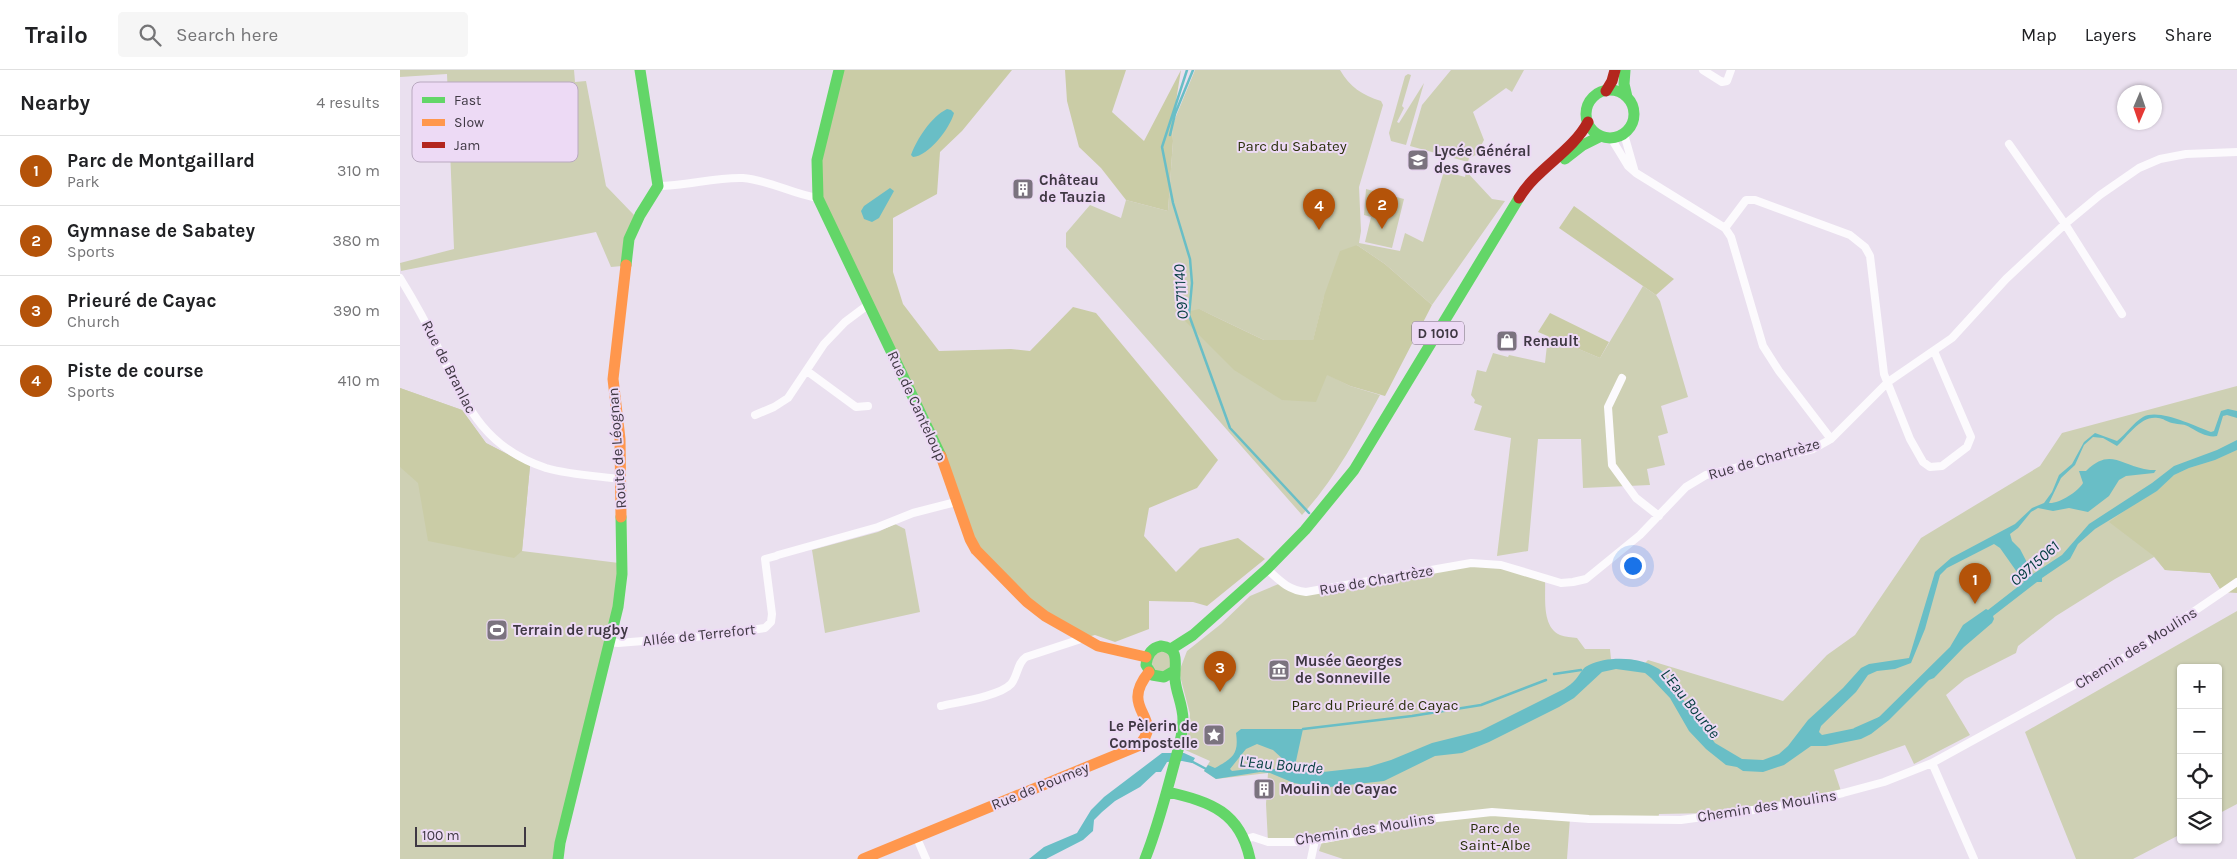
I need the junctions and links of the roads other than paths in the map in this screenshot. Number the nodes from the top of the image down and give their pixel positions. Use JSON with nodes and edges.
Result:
{"nodes":[{"id":1,"x":640,"y":70,"type":"edge"},
{"id":2,"x":839,"y":70,"type":"edge"},
{"id":3,"x":1615,"y":70,"type":"edge"},
{"id":4,"x":1625,"y":70,"type":"edge"},
{"id":5,"x":1703,"y":70,"type":"edge"},
{"id":6,"x":1732,"y":70,"type":"edge"},
{"id":7,"x":1606,"y":91,"type":"junction"},
{"id":8,"x":1627,"y":97,"type":"junction"},
{"id":9,"x":1588,"y":122,"type":"junction"},
{"id":10,"x":1624,"y":134,"type":"junction"},
{"id":11,"x":1606,"y":137,"type":"junction"},
{"id":12,"x":2009,"y":144,"type":"dead end"},
{"id":13,"x":2014,"y":152,"type":"junction"},
{"id":14,"x":2237,"y":152,"type":"edge"},
{"id":15,"x":2006,"y":156,"type":"dead end"},
{"id":16,"x":1636,"y":173,"type":"junction"},
{"id":17,"x":658,"y":186,"type":"junction"},
{"id":18,"x":1521,"y":196,"type":"junction"},
{"id":19,"x":818,"y":198,"type":"junction"},
{"id":20,"x":2065,"y":224,"type":"junction"},
{"id":21,"x":1725,"y":228,"type":"junction"},
{"id":22,"x":400,"y":278,"type":"edge"},
{"id":23,"x":869,"y":304,"type":"junction"},
{"id":24,"x":2122,"y":314,"type":"dead end"},
{"id":25,"x":1934,"y":352,"type":"junction"},
{"id":26,"x":807,"y":371,"type":"junction"},
{"id":27,"x":1622,"y":378,"type":"dead end"},
{"id":28,"x":1888,"y":382,"type":"junction"},
{"id":29,"x":868,"y":406,"type":"dead end"},
{"id":30,"x":755,"y":415,"type":"dead end"},
{"id":31,"x":1831,"y":439,"type":"junction"},
{"id":32,"x":621,"y":479,"type":"junction"},
{"id":33,"x":956,"y":502,"type":"junction"},
{"id":34,"x":1659,"y":516,"type":"junction"},
{"id":35,"x":1269,"y":571,"type":"junction"},
{"id":36,"x":2237,"y":582,"type":"edge"},
{"id":37,"x":1084,"y":638,"type":"junction"},
{"id":38,"x":610,"y":642,"type":"junction"},
{"id":39,"x":1174,"y":654,"type":"junction"},
{"id":40,"x":1146,"y":657,"type":"junction"},
{"id":41,"x":1149,"y":672,"type":"junction"},
{"id":42,"x":1169,"y":674,"type":"junction"},
{"id":43,"x":941,"y":706,"type":"dead end"},
{"id":44,"x":1932,"y":763,"type":"junction"},
{"id":45,"x":1168,"y":792,"type":"junction"},
{"id":46,"x":916,"y":836,"type":"junction"},
{"id":47,"x":1246,"y":839,"type":"junction"},
{"id":48,"x":1315,"y":840,"type":"junction"},
{"id":49,"x":558,"y":859,"type":"edge"},
{"id":50,"x":863,"y":859,"type":"edge"},
{"id":51,"x":926,"y":859,"type":"edge"},
{"id":52,"x":1145,"y":859,"type":"edge"},
{"id":53,"x":1250,"y":859,"type":"edge"},
{"id":54,"x":1311,"y":859,"type":"edge"},
{"id":55,"x":1974,"y":859,"type":"edge"}],
"edges":[{"from":1,"to":17,"type":"street"},
{"from":2,"to":19,"type":"street","name":"Rue de Canteloup"},
{"from":3,"to":7,"type":"street"},
{"from":4,"to":8,"type":"street"},
{"from":5,"to":6,"type":"street"},
{"from":7,"to":8,"type":"street"},
{"from":7,"to":9,"type":"street"},
{"from":8,"to":10,"type":"street"},
{"from":9,"to":11,"type":"street"},
{"from":9,"to":18,"type":"street","number":"D 1010"},
{"from":10,"to":11,"type":"street"},
{"from":10,"to":16,"type":"street"},
{"from":11,"to":16,"type":"street"},
{"from":11,"to":18,"type":"street","number":"D 1010"},
{"from":12,"to":13,"type":"street"},
{"from":13,"to":15,"type":"street"},
{"from":13,"to":20,"type":"street"},
{"from":14,"to":20,"type":"street","name":"Rue de Chartrèze"},
{"from":16,"to":21,"type":"street"},
{"from":17,"to":19,"type":"street"},
{"from":17,"to":32,"type":"street","name":"Route de Léognan"},
{"from":18,"to":35,"type":"street","number":"D 1010"},
{"from":19,"to":23,"type":"street","name":"Rue de Canteloup"},
{"from":20,"to":24,"type":"street"},
{"from":20,"to":25,"type":"street","name":"Rue de Chartrèze"},
{"from":21,"to":28,"type":"street"},
{"from":21,"to":31,"type":"street"},
{"from":22,"to":32,"type":"street","name":"Rue de Branlac"},
{"from":23,"to":26,"type":"street"},
{"from":23,"to":33,"type":"street","name":"Rue de Canteloup"},
{"from":25,"to":28,"type":"street","name":"Rue de Chartrèze"},
{"from":25,"to":28,"type":"street"},
{"from":26,"to":29,"type":"street"},
{"from":26,"to":30,"type":"street"},
{"from":27,"to":34,"type":"street"},
{"from":28,"to":31,"type":"street","name":"Rue de Chartrèze"},
{"from":31,"to":34,"type":"street","name":"Rue de Chartrèze"},
{"from":32,"to":38,"type":"street","name":"Route de Léognan"},
{"from":33,"to":37,"type":"street","name":"Rue de Canteloup"},
{"from":33,"to":38,"type":"street","name":"Allée de Terrefort"},
{"from":34,"to":35,"type":"street","name":"Rue de Chartrèze"},
{"from":35,"to":39,"type":"street","number":"D 1010"},
{"from":36,"to":44,"type":"street","name":"Chemin des Moulins"},
{"from":37,"to":40,"type":"street","name":"Rue de Canteloup"},
{"from":37,"to":43,"type":"street"},
{"from":38,"to":49,"type":"street","name":"Route de Léognan"},
{"from":39,"to":40,"type":"street"},
{"from":39,"to":42,"type":"street"},
{"from":40,"to":41,"type":"street"},
{"from":41,"to":42,"type":"street"},
{"from":41,"to":46,"type":"street","name":"Rue de Poumey"},
{"from":42,"to":45,"type":"street"},
{"from":44,"to":48,"type":"street","name":"Chemin des Moulins"},
{"from":44,"to":55,"type":"street"},
{"from":45,"to":47,"type":"street"},
{"from":45,"to":52,"type":"street"},
{"from":46,"to":50,"type":"street","name":"Rue de Poumey"},
{"from":46,"to":51,"type":"street"},
{"from":47,"to":48,"type":"street","name":"Chemin des Moulins"},
{"from":47,"to":53,"type":"street"},
{"from":48,"to":54,"type":"street"}]}
